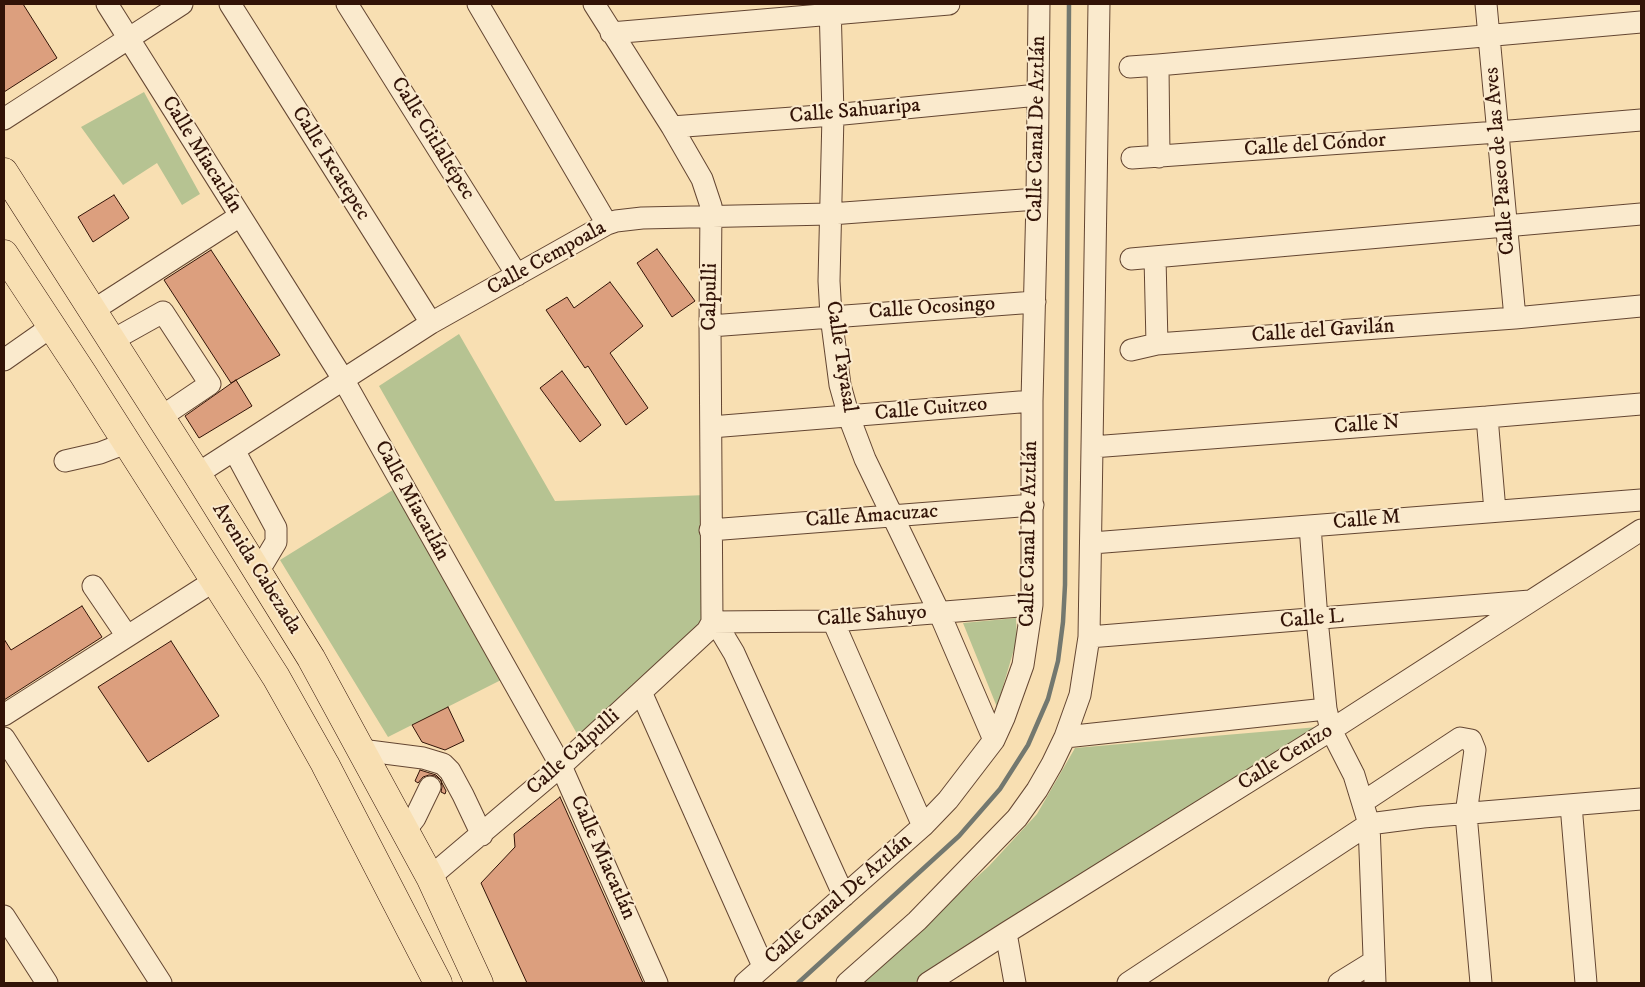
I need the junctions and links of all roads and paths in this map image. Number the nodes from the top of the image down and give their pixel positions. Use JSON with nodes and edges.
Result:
{"nodes":[{"id":1,"x":107,"y":4,"type":"edge"},
{"id":2,"x":182,"y":4,"type":"edge"},
{"id":3,"x":230,"y":4,"type":"edge"},
{"id":4,"x":347,"y":4,"type":"edge"},
{"id":5,"x":478,"y":4,"type":"edge"},
{"id":6,"x":594,"y":4,"type":"edge"},
{"id":7,"x":949,"y":4,"type":"edge"},
{"id":8,"x":1039,"y":4,"type":"edge"},
{"id":9,"x":1099,"y":4,"type":"edge"},
{"id":10,"x":1486,"y":4,"type":"edge"},
{"id":11,"x":830,"y":9,"type":"edge"},
{"id":12,"x":1641,"y":22,"type":"edge"},
{"id":13,"x":611,"y":32,"type":"junction"},
{"id":14,"x":1489,"y":36,"type":"junction"},
{"id":15,"x":128,"y":39,"type":"junction"},
{"id":16,"x":1158,"y":65,"type":"junction"},
{"id":17,"x":1130,"y":66,"type":"dead end"},
{"id":18,"x":1038,"y":95,"type":"junction"},
{"id":19,"x":833,"y":115,"type":"junction"},
{"id":20,"x":4,"y":119,"type":"edge"},
{"id":21,"x":1641,"y":120,"type":"edge"},
{"id":22,"x":672,"y":127,"type":"junction"},
{"id":23,"x":1498,"y":132,"type":"junction"},
{"id":24,"x":1159,"y":157,"type":"junction"},
{"id":25,"x":1132,"y":158,"type":"dead end"},
{"id":26,"x":4,"y":172,"type":"edge"},
{"id":27,"x":1037,"y":199,"type":"junction"},
{"id":28,"x":830,"y":214,"type":"junction"},
{"id":29,"x":1641,"y":214,"type":"edge"},
{"id":30,"x":240,"y":216,"type":"junction"},
{"id":31,"x":712,"y":217,"type":"junction"},
{"id":32,"x":607,"y":224,"type":"junction"},
{"id":33,"x":1506,"y":226,"type":"junction"},
{"id":34,"x":4,"y":254,"type":"edge"},
{"id":35,"x":1155,"y":257,"type":"junction"},
{"id":36,"x":1131,"y":259,"type":"dead end"},
{"id":37,"x":517,"y":274,"type":"junction"},
{"id":38,"x":1035,"y":302,"type":"junction"},
{"id":39,"x":1641,"y":306,"type":"edge"},
{"id":40,"x":92,"y":311,"type":"junction"},
{"id":41,"x":831,"y":316,"type":"junction"},
{"id":42,"x":1515,"y":318,"type":"junction"},
{"id":43,"x":431,"y":323,"type":"junction"},
{"id":44,"x":710,"y":326,"type":"junction"},
{"id":45,"x":51,"y":327,"type":"junction"},
{"id":46,"x":111,"y":341,"type":"junction"},
{"id":47,"x":1157,"y":344,"type":"junction"},
{"id":48,"x":1131,"y":350,"type":"dead end"},
{"id":49,"x":4,"y":360,"type":"edge"},
{"id":50,"x":343,"y":379,"type":"junction"},
{"id":51,"x":1032,"y":401,"type":"junction"},
{"id":52,"x":1641,"y":404,"type":"edge"},
{"id":53,"x":161,"y":417,"type":"junction"},
{"id":54,"x":849,"y":417,"type":"junction"},
{"id":55,"x":1487,"y":417,"type":"junction"},
{"id":56,"x":711,"y":427,"type":"junction"},
{"id":57,"x":126,"y":443,"type":"junction"},
{"id":58,"x":1092,"y":447,"type":"junction"},
{"id":59,"x":234,"y":450,"type":"junction"},
{"id":60,"x":65,"y":461,"type":"dead end"},
{"id":61,"x":197,"y":474,"type":"junction"},
{"id":62,"x":1641,"y":500,"type":"edge"},
{"id":63,"x":1033,"y":505,"type":"junction"},
{"id":64,"x":1494,"y":511,"type":"junction"},
{"id":65,"x":893,"y":516,"type":"junction"},
{"id":66,"x":1310,"y":526,"type":"junction"},
{"id":67,"x":710,"y":530,"type":"junction"},
{"id":68,"x":1641,"y":530,"type":"edge"},
{"id":69,"x":1092,"y":543,"type":"junction"},
{"id":70,"x":258,"y":572,"type":"junction"},
{"id":71,"x":214,"y":581,"type":"junction"},
{"id":72,"x":94,"y":586,"type":"dead end"},
{"id":73,"x":1534,"y":601,"type":"junction"},
{"id":74,"x":1032,"y":605,"type":"junction"},
{"id":75,"x":939,"y":612,"type":"junction"},
{"id":76,"x":1317,"y":619,"type":"junction"},
{"id":77,"x":712,"y":622,"type":"junction"},
{"id":78,"x":833,"y":622,"type":"junction"},
{"id":79,"x":126,"y":636,"type":"junction"},
{"id":80,"x":1090,"y":637,"type":"junction"},
{"id":81,"x":641,"y":692,"type":"junction"},
{"id":82,"x":1326,"y":709,"type":"junction"},
{"id":83,"x":4,"y":715,"type":"edge"},
{"id":84,"x":1330,"y":730,"type":"junction"},
{"id":85,"x":1065,"y":737,"type":"junction"},
{"id":86,"x":4,"y":738,"type":"edge"},
{"id":87,"x":994,"y":740,"type":"junction"},
{"id":88,"x":361,"y":750,"type":"junction"},
{"id":89,"x":560,"y":766,"type":"junction"},
{"id":90,"x":435,"y":773,"type":"junction"},
{"id":91,"x":1641,"y":799,"type":"edge"},
{"id":92,"x":1363,"y":802,"type":"junction"},
{"id":93,"x":1571,"y":805,"type":"junction"},
{"id":94,"x":1466,"y":814,"type":"junction"},
{"id":95,"x":1369,"y":824,"type":"junction"},
{"id":96,"x":923,"y":826,"type":"junction"},
{"id":97,"x":405,"y":831,"type":"junction"},
{"id":98,"x":482,"y":835,"type":"junction"},
{"id":99,"x":430,"y":878,"type":"junction"},
{"id":100,"x":844,"y":896,"type":"junction"},
{"id":101,"x":4,"y":916,"type":"edge"},
{"id":102,"x":1006,"y":933,"type":"junction"},
{"id":103,"x":1374,"y":962,"type":"junction"},
{"id":104,"x":763,"y":966,"type":"junction"},
{"id":105,"x":46,"y":983,"type":"edge"},
{"id":106,"x":161,"y":983,"type":"edge"},
{"id":107,"x":438,"y":983,"type":"edge"},
{"id":108,"x":479,"y":983,"type":"edge"},
{"id":109,"x":657,"y":983,"type":"edge"},
{"id":110,"x":745,"y":983,"type":"edge"},
{"id":111,"x":848,"y":983,"type":"edge"},
{"id":112,"x":928,"y":983,"type":"edge"},
{"id":113,"x":1015,"y":983,"type":"edge"},
{"id":114,"x":1128,"y":983,"type":"edge"},
{"id":115,"x":1339,"y":983,"type":"edge"},
{"id":116,"x":1375,"y":983,"type":"edge"},
{"id":117,"x":1481,"y":983,"type":"edge"},
{"id":118,"x":1586,"y":983,"type":"edge"}],
"edges":[{"from":1,"to":15,"type":"street","name":"Calle Miacatlán"},
{"from":2,"to":15,"type":"street"},
{"from":3,"to":43,"type":"street","name":"Calle Ixcatepec"},
{"from":4,"to":37,"type":"street","name":"Calle Citlaltépec"},
{"from":5,"to":32,"type":"street"},
{"from":6,"to":13,"type":"street","name":"Calpulli"},
{"from":7,"to":11,"type":"street"},
{"from":8,"to":18,"type":"street","name":"Calle Canal De Aztlán"},
{"from":9,"to":58,"type":"street"},
{"from":10,"to":14,"type":"street","name":"Calle Paseo de las Aves"},
{"from":11,"to":13,"type":"street"},
{"from":11,"to":19,"type":"street","name":"Calle Tayasal"},
{"from":12,"to":14,"type":"street"},
{"from":13,"to":22,"type":"street","name":"Calpulli"},
{"from":14,"to":16,"type":"street"},
{"from":14,"to":23,"type":"street","name":"Calle Paseo de las Aves"},
{"from":15,"to":20,"type":"street"},
{"from":15,"to":30,"type":"street","name":"Calle Miacatlán"},
{"from":16,"to":17,"type":"street"},
{"from":16,"to":24,"type":"street"},
{"from":18,"to":19,"type":"street","name":"Calle Sahuaripa"},
{"from":18,"to":27,"type":"street","name":"Calle Canal De Aztlán"},
{"from":19,"to":22,"type":"street","name":"Calle Sahuaripa"},
{"from":19,"to":28,"type":"street","name":"Calle Tayasal"},
{"from":21,"to":23,"type":"street","name":"Calle del Cóndor"},
{"from":22,"to":31,"type":"street","name":"Calpulli"},
{"from":23,"to":24,"type":"street","name":"Calle del Cóndor"},
{"from":23,"to":33,"type":"street","name":"Calle Paseo de las Aves"},
{"from":24,"to":25,"type":"street","name":"Calle del Cóndor"},
{"from":26,"to":40,"type":"main road","name":"Avenida Cabezada"},
{"from":27,"to":28,"type":"street","name":"Calle Cempoala"},
{"from":27,"to":38,"type":"street","name":"Calle Canal De Aztlán"},
{"from":28,"to":31,"type":"street","name":"Calle Cempoala"},
{"from":28,"to":41,"type":"street","name":"Calle Tayasal"},
{"from":29,"to":33,"type":"street"},
{"from":30,"to":40,"type":"street"},
{"from":30,"to":50,"type":"street","name":"Calle Miacatlán"},
{"from":31,"to":32,"type":"street","name":"Calle Cempoala"},
{"from":31,"to":44,"type":"street","name":"Calpulli"},
{"from":32,"to":37,"type":"street","name":"Calle Cempoala"},
{"from":33,"to":35,"type":"street"},
{"from":33,"to":42,"type":"street","name":"Calle Paseo de las Aves"},
{"from":34,"to":45,"type":"main road","name":"Avenida Cabezada"},
{"from":35,"to":36,"type":"street"},
{"from":35,"to":47,"type":"street"},
{"from":37,"to":43,"type":"street","name":"Calle Cempoala"},
{"from":38,"to":41,"type":"street","name":"Calle Ocosingo"},
{"from":38,"to":51,"type":"street","name":"Calle Canal De Aztlán"},
{"from":39,"to":42,"type":"street","name":"Calle del Gavilán"},
{"from":40,"to":46,"type":"main road","name":"Avenida Cabezada"},
{"from":41,"to":44,"type":"street","name":"Calle Ocosingo"},
{"from":41,"to":54,"type":"street","name":"Calle Tayasal"},
{"from":42,"to":47,"type":"street","name":"Calle del Gavilán"},
{"from":43,"to":50,"type":"street","name":"Calle Cempoala"},
{"from":44,"to":56,"type":"street","name":"Calpulli"},
{"from":45,"to":49,"type":"street"},
{"from":45,"to":57,"type":"main road","name":"Avenida Cabezada"},
{"from":46,"to":53,"type":"main road","name":"Avenida Cabezada"},
{"from":46,"to":53,"type":"street"},
{"from":47,"to":48,"type":"street","name":"Calle del Gavilán"},
{"from":50,"to":59,"type":"street","name":"Calle Cempoala"},
{"from":50,"to":89,"type":"street","name":"Calle Miacatlán"},
{"from":51,"to":54,"type":"street","name":"Calle Cuitzeo"},
{"from":51,"to":63,"type":"street","name":"Calle Canal De Aztlán"},
{"from":52,"to":55,"type":"street","name":"Calle N"},
{"from":53,"to":61,"type":"main road","name":"Avenida Cabezada"},
{"from":54,"to":56,"type":"street","name":"Calle Cuitzeo"},
{"from":54,"to":65,"type":"street","name":"Calle Tayasal"},
{"from":55,"to":58,"type":"street","name":"Calle N"},
{"from":55,"to":64,"type":"street"},
{"from":56,"to":67,"type":"street","name":"Calpulli"},
{"from":57,"to":60,"type":"street"},
{"from":57,"to":71,"type":"main road","name":"Avenida Cabezada"},
{"from":58,"to":69,"type":"street"},
{"from":59,"to":61,"type":"street","name":"Calle Cempoala"},
{"from":59,"to":70,"type":"street"},
{"from":61,"to":70,"type":"main road","name":"Avenida Cabezada"},
{"from":62,"to":64,"type":"street","name":"Calle M"},
{"from":63,"to":65,"type":"street","name":"Calle Amacuzac"},
{"from":63,"to":74,"type":"street","name":"Calle Canal De Aztlán"},
{"from":64,"to":66,"type":"street","name":"Calle M"},
{"from":65,"to":67,"type":"street","name":"Calle Amacuzac"},
{"from":65,"to":75,"type":"street","name":"Calle Tayasal"},
{"from":66,"to":69,"type":"street","name":"Calle M"},
{"from":66,"to":76,"type":"street"},
{"from":67,"to":77,"type":"street","name":"Calpulli"},
{"from":68,"to":73,"type":"street","name":"Calle Cenizo"},
{"from":69,"to":80,"type":"street"},
{"from":70,"to":88,"type":"main road","name":"Avenida Cabezada"},
{"from":71,"to":79,"type":"street"},
{"from":71,"to":107,"type":"main road","name":"Avenida Cabezada"},
{"from":72,"to":79,"type":"street"},
{"from":73,"to":76,"type":"street","name":"Calle L"},
{"from":73,"to":84,"type":"street","name":"Calle Cenizo"},
{"from":74,"to":75,"type":"street","name":"Calle Sahuyo"},
{"from":74,"to":87,"type":"street","name":"Calle Canal De Aztlán"},
{"from":75,"to":78,"type":"street","name":"Calle Sahuyo"},
{"from":75,"to":87,"type":"street","name":"Calle Tayasal"},
{"from":76,"to":80,"type":"street","name":"Calle L"},
{"from":76,"to":82,"type":"street"},
{"from":77,"to":78,"type":"street","name":"Calle Sahuyo"},
{"from":77,"to":81,"type":"street","name":"Calle Calpulli"},
{"from":77,"to":100,"type":"street"},
{"from":78,"to":96,"type":"street"},
{"from":79,"to":83,"type":"street"},
{"from":80,"to":85,"type":"street"},
{"from":81,"to":89,"type":"street","name":"Calle Calpulli"},
{"from":81,"to":104,"type":"street"},
{"from":82,"to":84,"type":"street"},
{"from":82,"to":85,"type":"street"},
{"from":84,"to":92,"type":"street"},
{"from":84,"to":102,"type":"street","name":"Calle Cenizo"},
{"from":85,"to":111,"type":"street"},
{"from":86,"to":106,"type":"street"},
{"from":87,"to":96,"type":"street","name":"Calle Canal De Aztlán"},
{"from":88,"to":90,"type":"street"},
{"from":88,"to":97,"type":"main road","name":"Avenida Cabezada"},
{"from":89,"to":98,"type":"street","name":"Calle Calpulli"},
{"from":89,"to":109,"type":"street","name":"Calle Miacatlán"},
{"from":90,"to":97,"type":"street"},
{"from":90,"to":98,"type":"street"},
{"from":91,"to":93,"type":"street"},
{"from":92,"to":94,"type":"street"},
{"from":92,"to":95,"type":"street"},
{"from":93,"to":94,"type":"street"},
{"from":93,"to":118,"type":"street"},
{"from":94,"to":95,"type":"street"},
{"from":94,"to":117,"type":"street"},
{"from":95,"to":103,"type":"street"},
{"from":95,"to":114,"type":"street"},
{"from":96,"to":100,"type":"street","name":"Calle Canal De Aztlán"},
{"from":97,"to":99,"type":"main road","name":"Avenida Cabezada"},
{"from":98,"to":99,"type":"street","name":"Calle Calpulli"},
{"from":99,"to":108,"type":"main road","name":"Avenida Cabezada"},
{"from":100,"to":104,"type":"street","name":"Calle Canal De Aztlán"},
{"from":101,"to":105,"type":"street"},
{"from":102,"to":112,"type":"street","name":"Calle Cenizo"},
{"from":102,"to":113,"type":"street"},
{"from":103,"to":115,"type":"street"},
{"from":103,"to":116,"type":"street"},
{"from":104,"to":110,"type":"street","name":"Calle Canal De Aztlán"}]}
